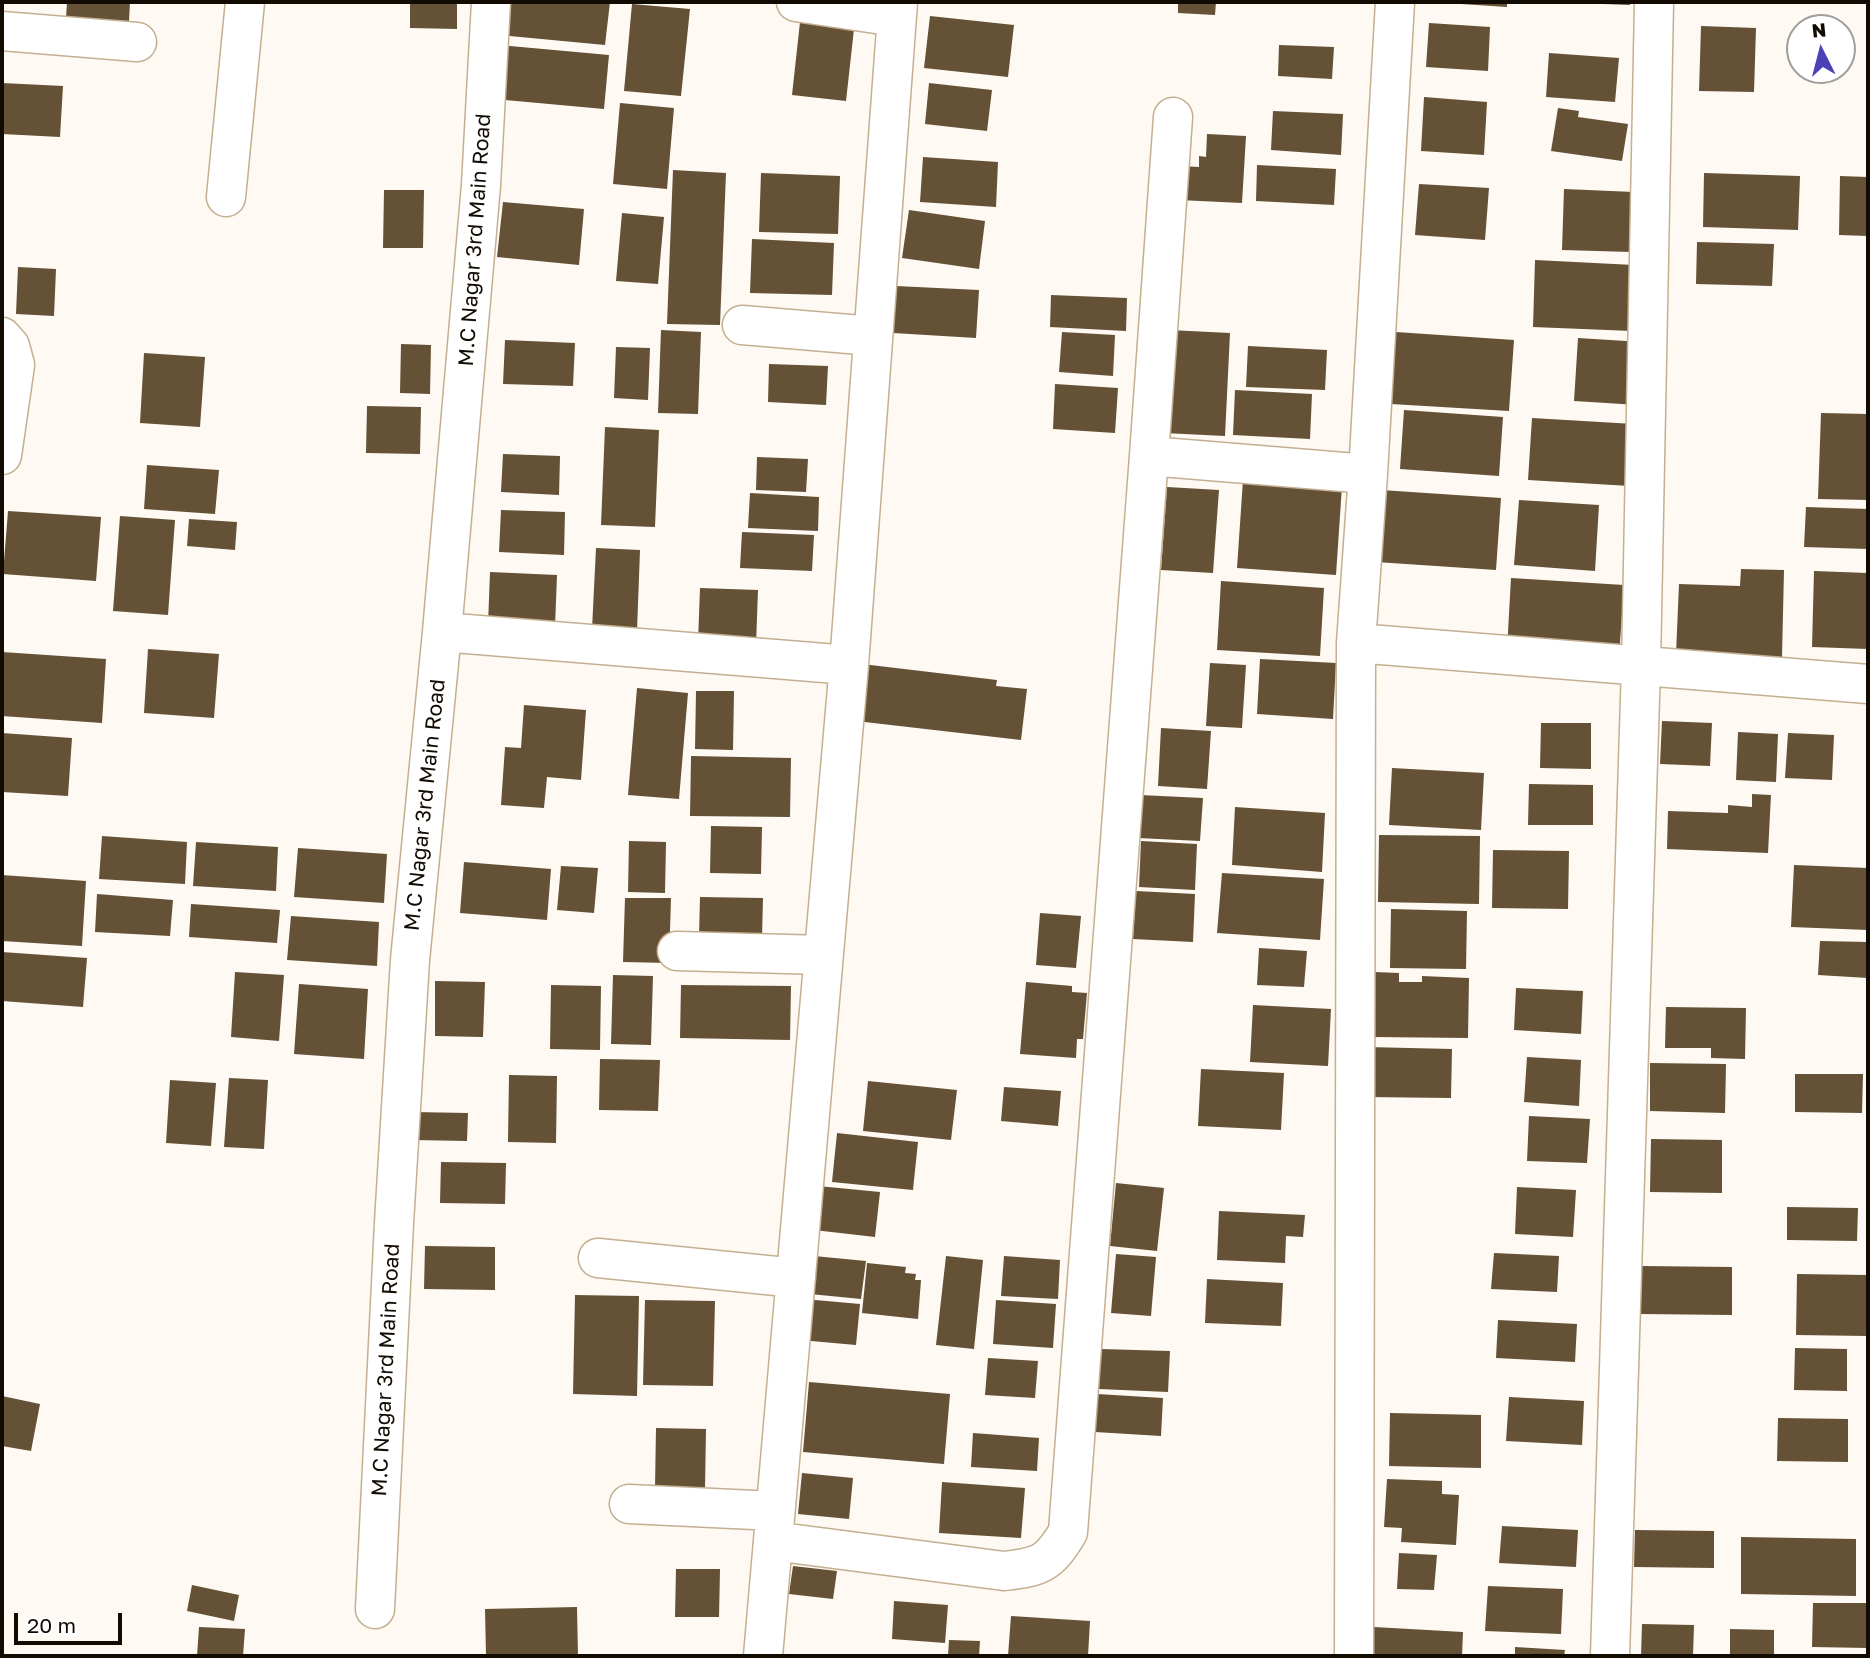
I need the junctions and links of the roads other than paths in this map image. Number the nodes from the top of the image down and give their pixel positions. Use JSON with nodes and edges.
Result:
{"nodes":[{"id":1,"x":245,"y":2,"type":"edge"},
{"id":2,"x":492,"y":2,"type":"edge"},
{"id":3,"x":796,"y":2,"type":"edge"},
{"id":4,"x":1395,"y":2,"type":"edge"},
{"id":5,"x":1654,"y":2,"type":"edge"},
{"id":6,"x":897,"y":9,"type":"edge"},
{"id":7,"x":2,"y":31,"type":"edge"},
{"id":8,"x":137,"y":42,"type":"dead end"},
{"id":9,"x":1173,"y":117,"type":"dead end"},
{"id":10,"x":226,"y":197,"type":"dead end"},
{"id":11,"x":742,"y":325,"type":"dead end"},
{"id":12,"x":873,"y":336,"type":"junction"},
{"id":13,"x":2,"y":337,"type":"edge"},
{"id":14,"x":2,"y":455,"type":"edge"},
{"id":15,"x":1149,"y":456,"type":"junction"},
{"id":16,"x":1368,"y":474,"type":"junction"},
{"id":17,"x":442,"y":632,"type":"junction"},
{"id":18,"x":1356,"y":642,"type":"junction"},
{"id":19,"x":849,"y":665,"type":"junction"},
{"id":20,"x":1641,"y":666,"type":"junction"},
{"id":21,"x":1868,"y":684,"type":"edge"},
{"id":22,"x":677,"y":951,"type":"dead end"},
{"id":23,"x":824,"y":955,"type":"junction"},
{"id":24,"x":598,"y":1258,"type":"dead end"},
{"id":25,"x":796,"y":1278,"type":"junction"},
{"id":26,"x":629,"y":1504,"type":"dead end"},
{"id":27,"x":774,"y":1526,"type":"junction"},
{"id":28,"x":374,"y":1609,"type":"dead end"},
{"id":29,"x":763,"y":1656,"type":"edge"},
{"id":30,"x":1354,"y":1656,"type":"edge"},
{"id":31,"x":1610,"y":1656,"type":"edge"}],
"edges":[{"from":1,"to":10,"type":"street"},
{"from":2,"to":17,"type":"street","name":"M.C Nagar 3rd Main Road"},
{"from":3,"to":6,"type":"street"},
{"from":4,"to":16,"type":"street"},
{"from":5,"to":20,"type":"street"},
{"from":6,"to":12,"type":"street"},
{"from":7,"to":8,"type":"street"},
{"from":9,"to":15,"type":"street"},
{"from":11,"to":12,"type":"street"},
{"from":12,"to":19,"type":"street"},
{"from":13,"to":14,"type":"street"},
{"from":15,"to":16,"type":"street"},
{"from":15,"to":27,"type":"street"},
{"from":16,"to":18,"type":"street"},
{"from":17,"to":19,"type":"street"},
{"from":17,"to":28,"type":"street","name":"M.C Nagar 3rd Main Road"},
{"from":18,"to":20,"type":"street"},
{"from":18,"to":30,"type":"street"},
{"from":19,"to":23,"type":"street"},
{"from":20,"to":21,"type":"street"},
{"from":20,"to":31,"type":"street"},
{"from":22,"to":23,"type":"street"},
{"from":23,"to":25,"type":"street"},
{"from":24,"to":25,"type":"street"},
{"from":25,"to":27,"type":"street"},
{"from":26,"to":27,"type":"street"},
{"from":27,"to":29,"type":"street"}]}
